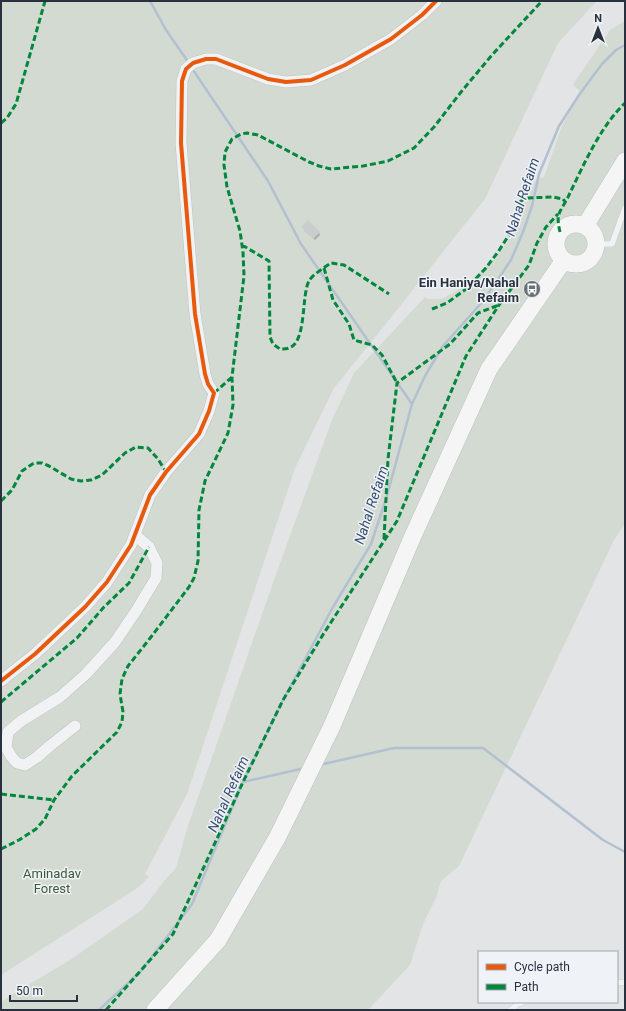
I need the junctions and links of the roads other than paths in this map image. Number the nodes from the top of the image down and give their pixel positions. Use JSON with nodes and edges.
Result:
{"nodes":[{"id":1,"x":436,"y":1,"type":"edge"},
{"id":2,"x":625,"y":161,"type":"edge"},
{"id":3,"x":625,"y":208,"type":"edge"},
{"id":4,"x":585,"y":226,"type":"junction"},
{"id":5,"x":596,"y":244,"type":"junction"},
{"id":6,"x":564,"y":260,"type":"junction"},
{"id":7,"x":135,"y":535,"type":"junction"},
{"id":8,"x":1,"y":681,"type":"edge"},
{"id":9,"x":75,"y":726,"type":"dead end"},
{"id":10,"x":521,"y":1003,"type":"edge"},
{"id":11,"x":155,"y":1010,"type":"edge"},
{"id":12,"x":510,"y":1010,"type":"edge"}],
"edges":[{"from":1,"to":7,"type":"street"},
{"from":2,"to":4,"type":"main road"},
{"from":3,"to":5,"type":"lane"},
{"from":4,"to":5,"type":"main road"},
{"from":4,"to":6,"type":"main road"},
{"from":5,"to":6,"type":"main road"},
{"from":6,"to":11,"type":"main road"},
{"from":7,"to":8,"type":"street"},
{"from":7,"to":9,"type":"street"},
{"from":10,"to":12,"type":"lane"}]}
